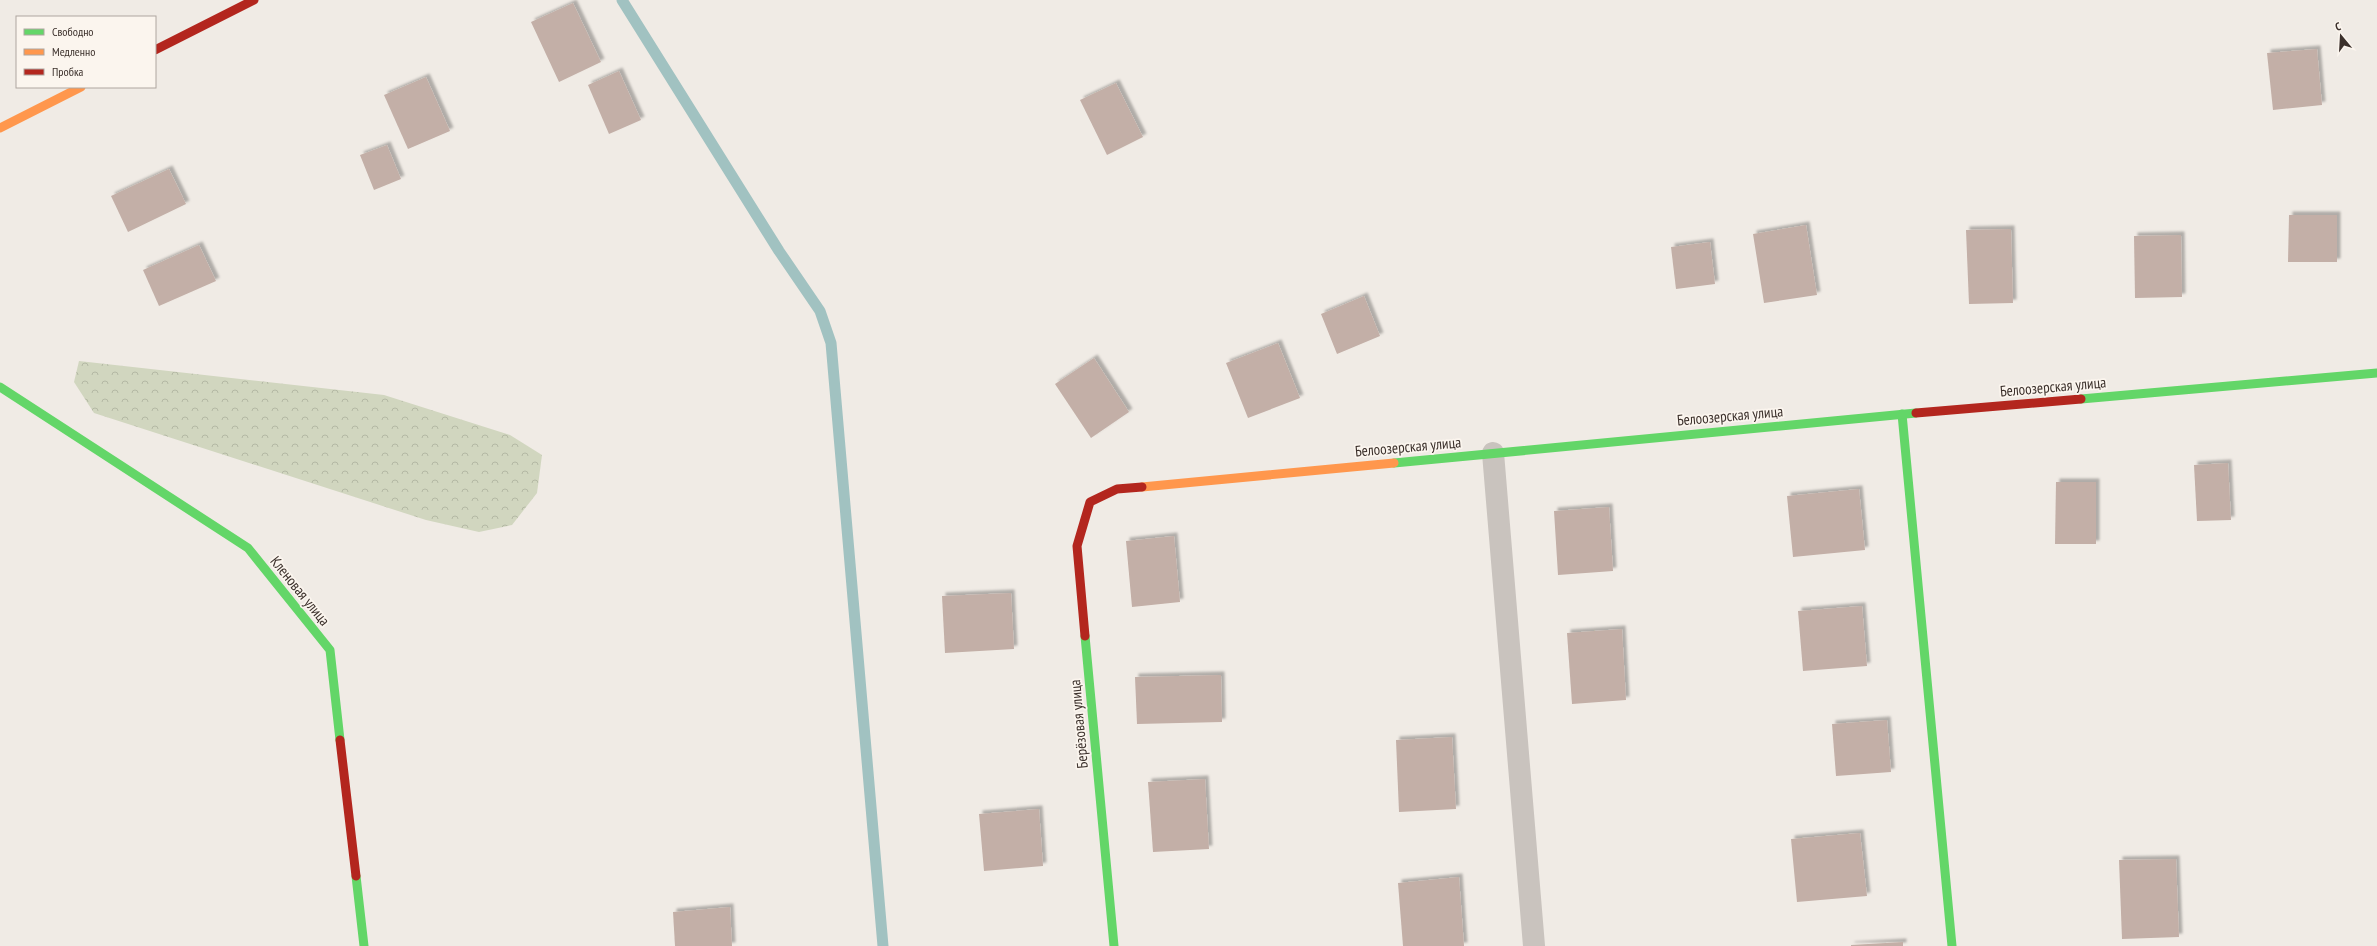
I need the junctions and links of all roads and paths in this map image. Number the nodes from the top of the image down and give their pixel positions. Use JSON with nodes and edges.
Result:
{"nodes":[{"id":1,"x":254,"y":0,"type":"edge"},
{"id":2,"x":156,"y":49,"type":"edge"},
{"id":3,"x":79,"y":88,"type":"edge"},
{"id":4,"x":0,"y":128,"type":"edge"},
{"id":5,"x":2377,"y":372,"type":"edge"},
{"id":6,"x":0,"y":386,"type":"edge"},
{"id":7,"x":1902,"y":414,"type":"junction"},
{"id":8,"x":1493,"y":453,"type":"junction"},
{"id":9,"x":1090,"y":502,"type":"joint"},
{"id":10,"x":364,"y":946,"type":"edge"},
{"id":11,"x":1114,"y":946,"type":"edge"},
{"id":12,"x":1534,"y":946,"type":"edge"},
{"id":13,"x":1952,"y":946,"type":"edge"}],
"edges":[{"from":1,"to":2,"type":"street"},
{"from":3,"to":4,"type":"street"},
{"from":5,"to":7,"type":"street","name":"Белоозерская улица"},
{"from":6,"to":10,"type":"street","name":"Кленовая улица"},
{"from":7,"to":8,"type":"street","name":"Белоозерская улица"},
{"from":7,"to":13,"type":"street"},
{"from":8,"to":9,"type":"street","name":"Белоозерская улица"},
{"from":8,"to":12,"type":"street"},
{"from":9,"to":11,"type":"street","name":"Берёзовая улица"}]}
